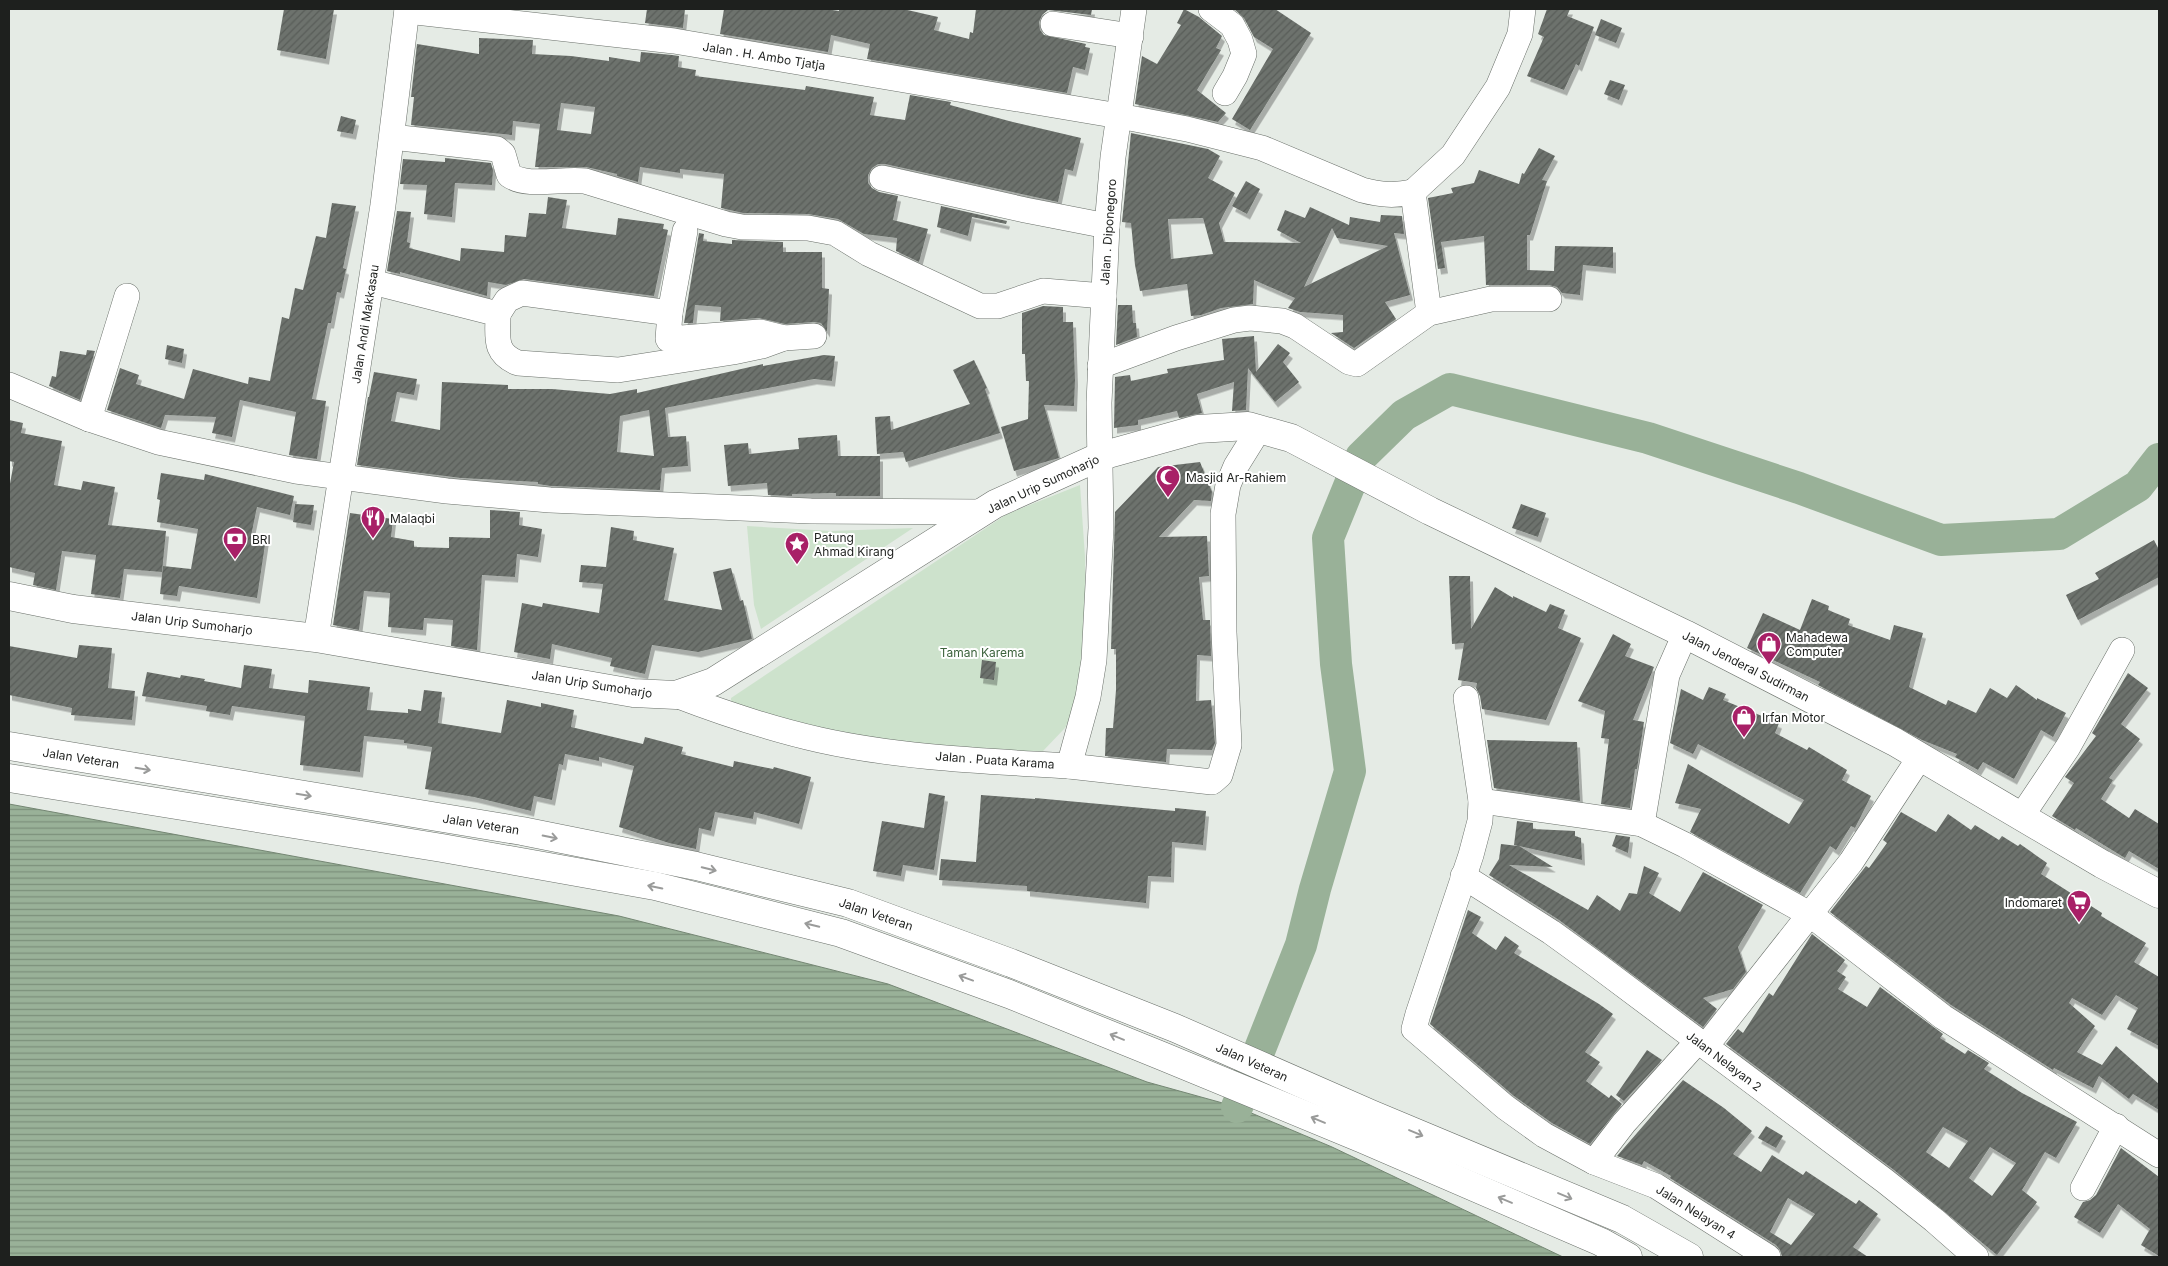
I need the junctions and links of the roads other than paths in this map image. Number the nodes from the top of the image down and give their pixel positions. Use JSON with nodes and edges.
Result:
{"nodes":[{"id":1,"x":1134,"y":9,"type":"edge"},
{"id":2,"x":1211,"y":9,"type":"edge"},
{"id":3,"x":1523,"y":9,"type":"edge"},
{"id":4,"x":407,"y":10,"type":"edge"},
{"id":5,"x":1053,"y":24,"type":"dead end"},
{"id":6,"x":1131,"y":36,"type":"junction"},
{"id":7,"x":1226,"y":93,"type":"dead end"},
{"id":8,"x":1119,"y":116,"type":"junction"},
{"id":9,"x":392,"y":138,"type":"junction"},
{"id":10,"x":882,"y":178,"type":"dead end"},
{"id":11,"x":1413,"y":192,"type":"junction"},
{"id":12,"x":1107,"y":226,"type":"junction"},
{"id":13,"x":685,"y":231,"type":"dead end"},
{"id":14,"x":372,"y":282,"type":"junction"},
{"id":15,"x":127,"y":296,"type":"dead end"},
{"id":16,"x":1104,"y":296,"type":"junction"},
{"id":17,"x":1549,"y":299,"type":"dead end"},
{"id":18,"x":670,"y":313,"type":"junction"},
{"id":19,"x":1429,"y":313,"type":"junction"},
{"id":20,"x":498,"y":314,"type":"junction"},
{"id":21,"x":814,"y":336,"type":"dead end"},
{"id":22,"x":670,"y":350,"type":"junction"},
{"id":23,"x":1100,"y":366,"type":"junction"},
{"id":24,"x":9,"y":385,"type":"edge"},
{"id":25,"x":89,"y":419,"type":"junction"},
{"id":26,"x":1259,"y":429,"type":"junction"},
{"id":27,"x":1291,"y":438,"type":"joint"},
{"id":28,"x":1101,"y":456,"type":"junction"},
{"id":29,"x":340,"y":476,"type":"junction"},
{"id":30,"x":983,"y":512,"type":"junction"},
{"id":31,"x":9,"y":596,"type":"edge"},
{"id":32,"x":1685,"y":634,"type":"junction"},
{"id":33,"x":316,"y":638,"type":"junction"},
{"id":34,"x":2122,"y":650,"type":"dead end"},
{"id":35,"x":676,"y":695,"type":"junction"},
{"id":36,"x":1466,"y":698,"type":"dead end"},
{"id":37,"x":9,"y":746,"type":"edge"},
{"id":38,"x":1920,"y":757,"type":"junction"},
{"id":39,"x":1068,"y":766,"type":"junction"},
{"id":40,"x":9,"y":778,"type":"edge"},
{"id":41,"x":1481,"y":801,"type":"junction"},
{"id":42,"x":2021,"y":817,"type":"junction"},
{"id":43,"x":1642,"y":824,"type":"junction"},
{"id":44,"x":1463,"y":876,"type":"junction"},
{"id":45,"x":2159,"y":894,"type":"edge"},
{"id":46,"x":1811,"y":915,"type":"junction"},
{"id":47,"x":1702,"y":1044,"type":"junction"},
{"id":48,"x":2116,"y":1126,"type":"junction"},
{"id":49,"x":1367,"y":1127,"type":"junction"},
{"id":50,"x":2159,"y":1155,"type":"edge"},
{"id":51,"x":1594,"y":1162,"type":"junction"},
{"id":52,"x":2083,"y":1188,"type":"dead end"},
{"id":53,"x":1628,"y":1257,"type":"edge"},
{"id":54,"x":1689,"y":1257,"type":"edge"},
{"id":55,"x":1768,"y":1257,"type":"edge"},
{"id":56,"x":1976,"y":1257,"type":"edge"}],
"edges":[{"from":1,"to":6,"type":"street","name":"Jalan . Diponegoro"},
{"from":2,"to":7,"type":"street"},
{"from":3,"to":11,"type":"street"},
{"from":4,"to":8,"type":"street","name":"Jalan . H. Ambo Tjatja"},
{"from":4,"to":9,"type":"street","name":"Jalan Andi Makkasau"},
{"from":5,"to":6,"type":"street"},
{"from":6,"to":8,"type":"street","name":"Jalan . Diponegoro"},
{"from":8,"to":11,"type":"street","name":"Jalan . H. Ambo Tjatja"},
{"from":8,"to":12,"type":"street","name":"Jalan . Diponegoro"},
{"from":9,"to":14,"type":"street","name":"Jalan Andi Makkasau"},
{"from":9,"to":16,"type":"street"},
{"from":10,"to":12,"type":"street"},
{"from":11,"to":19,"type":"street"},
{"from":12,"to":16,"type":"street","name":"Jalan . Diponegoro"},
{"from":13,"to":18,"type":"street"},
{"from":14,"to":20,"type":"street"},
{"from":14,"to":29,"type":"street","name":"Jalan Andi Makkasau"},
{"from":15,"to":25,"type":"street"},
{"from":16,"to":23,"type":"street","name":"Jalan . Diponegoro"},
{"from":17,"to":19,"type":"street"},
{"from":18,"to":20,"type":"street"},
{"from":18,"to":22,"type":"street"},
{"from":19,"to":23,"type":"street"},
{"from":20,"to":22,"type":"street"},
{"from":21,"to":22,"type":"street"},
{"from":23,"to":28,"type":"street","name":"Jalan . Diponegoro"},
{"from":24,"to":25,"type":"street"},
{"from":25,"to":29,"type":"street"},
{"from":26,"to":27,"type":"main road","name":"Jalan Urip Sumoharjo"},
{"from":26,"to":28,"type":"main road","name":"Jalan Urip Sumoharjo"},
{"from":26,"to":39,"type":"street"},
{"from":27,"to":32,"type":"main road","name":"Jalan Jenderal Sudirman"},
{"from":28,"to":30,"type":"main road","name":"Jalan Urip Sumoharjo"},
{"from":28,"to":39,"type":"street","name":"Jalan . Puata Karama"},
{"from":29,"to":30,"type":"street"},
{"from":29,"to":33,"type":"street","name":"Jalan Andi Makkasau"},
{"from":30,"to":35,"type":"main road","name":"Jalan Urip Sumoharjo"},
{"from":31,"to":33,"type":"main road","name":"Jalan Urip Sumoharjo"},
{"from":32,"to":38,"type":"main road","name":"Jalan Jenderal Sudirman"},
{"from":32,"to":43,"type":"street"},
{"from":33,"to":35,"type":"main road","name":"Jalan Urip Sumoharjo"},
{"from":34,"to":42,"type":"street"},
{"from":35,"to":39,"type":"street","name":"Jalan . Puata Karama"},
{"from":36,"to":41,"type":"street"},
{"from":37,"to":49,"type":"main road","name":"Jalan Veteran","one_way":true},
{"from":38,"to":42,"type":"main road","name":"Jalan Jenderal Sudirman"},
{"from":38,"to":46,"type":"street"},
{"from":49,"to":40,"type":"main road","name":"Jalan Veteran","one_way":true},
{"from":41,"to":43,"type":"street"},
{"from":41,"to":44,"type":"street"},
{"from":42,"to":45,"type":"main road","name":"Jalan Jenderal Sudirman"},
{"from":43,"to":46,"type":"street"},
{"from":44,"to":47,"type":"street","name":"Jalan Nelayan 2"},
{"from":44,"to":51,"type":"street","name":"Jalan Nelayan 4"},
{"from":46,"to":47,"type":"street"},
{"from":46,"to":48,"type":"street"},
{"from":47,"to":51,"type":"street"},
{"from":47,"to":56,"type":"street","name":"Jalan Nelayan 2"},
{"from":48,"to":50,"type":"street"},
{"from":48,"to":52,"type":"street"},
{"from":53,"to":49,"type":"main road","name":"Jalan Veteran","one_way":true},
{"from":49,"to":54,"type":"main road","name":"Jalan Veteran","one_way":true},
{"from":51,"to":55,"type":"street","name":"Jalan Nelayan 4"}]}
